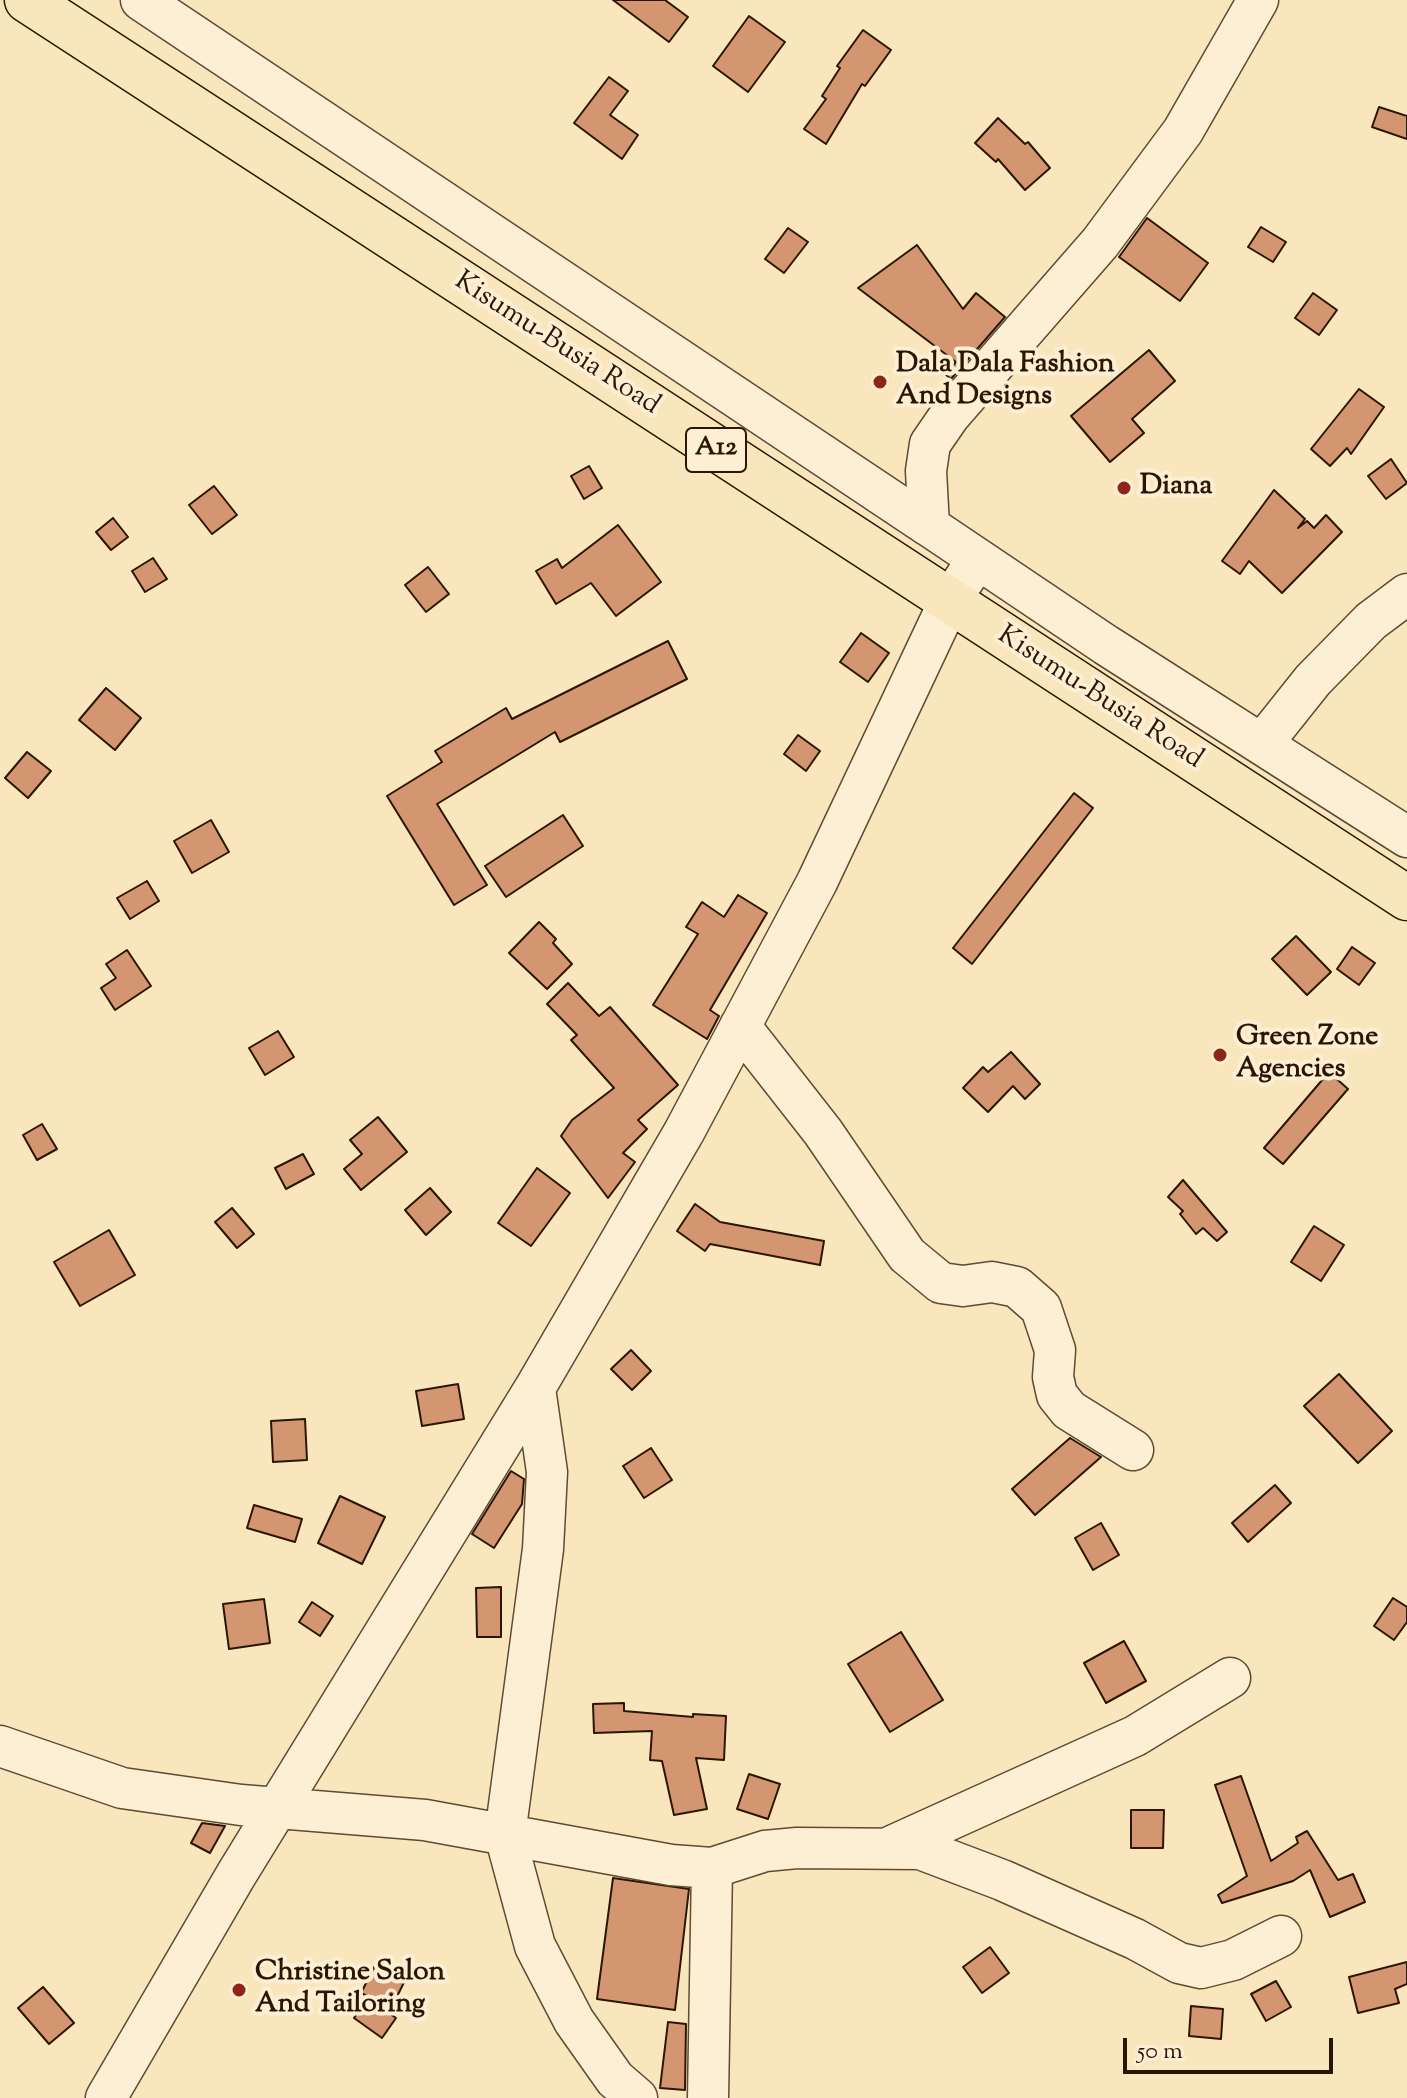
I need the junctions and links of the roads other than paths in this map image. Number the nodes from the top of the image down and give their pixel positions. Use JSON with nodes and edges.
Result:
{"nodes":[{"id":1,"x":27,"y":0,"type":"edge"},
{"id":2,"x":141,"y":0,"type":"edge"},
{"id":3,"x":1258,"y":0,"type":"edge"},
{"id":4,"x":929,"y":526,"type":"junction"},
{"id":5,"x":977,"y":560,"type":"junction"},
{"id":6,"x":1407,"y":594,"type":"edge"},
{"id":7,"x":949,"y":602,"type":"junction"},
{"id":8,"x":1262,"y":744,"type":"junction"},
{"id":9,"x":1407,"y":837,"type":"edge"},
{"id":10,"x":1407,"y":898,"type":"edge"},
{"id":11,"x":740,"y":1026,"type":"junction"},
{"id":12,"x":535,"y":1388,"type":"junction"},
{"id":13,"x":1133,"y":1450,"type":"dead end"},
{"id":14,"x":1230,"y":1678,"type":"dead end"},
{"id":15,"x":0,"y":1746,"type":"edge"},
{"id":16,"x":277,"y":1807,"type":"junction"},
{"id":17,"x":505,"y":1835,"type":"junction"},
{"id":18,"x":892,"y":1846,"type":"junction"},
{"id":19,"x":712,"y":1868,"type":"junction"},
{"id":20,"x":1281,"y":1936,"type":"dead end"},
{"id":21,"x":106,"y":2098,"type":"edge"},
{"id":22,"x":637,"y":2098,"type":"edge"},
{"id":23,"x":708,"y":2098,"type":"edge"}],
"edges":[{"from":1,"to":7,"type":"highway","name":"Kisumu-Busia Road","number":"A12"},
{"from":2,"to":4,"type":"street"},
{"from":3,"to":4,"type":"street"},
{"from":4,"to":5,"type":"street"},
{"from":5,"to":7,"type":"street"},
{"from":5,"to":8,"type":"street"},
{"from":6,"to":8,"type":"street"},
{"from":7,"to":10,"type":"highway","name":"Kisumu-Busia Road","number":"A12"},
{"from":7,"to":11,"type":"street"},
{"from":8,"to":9,"type":"street"},
{"from":11,"to":12,"type":"street"},
{"from":11,"to":13,"type":"street"},
{"from":12,"to":16,"type":"street"},
{"from":12,"to":17,"type":"street"},
{"from":14,"to":18,"type":"street"},
{"from":15,"to":16,"type":"street"},
{"from":16,"to":17,"type":"street"},
{"from":16,"to":21,"type":"street"},
{"from":17,"to":19,"type":"street"},
{"from":17,"to":22,"type":"street"},
{"from":18,"to":19,"type":"street"},
{"from":18,"to":20,"type":"street"},
{"from":19,"to":23,"type":"street"}]}
